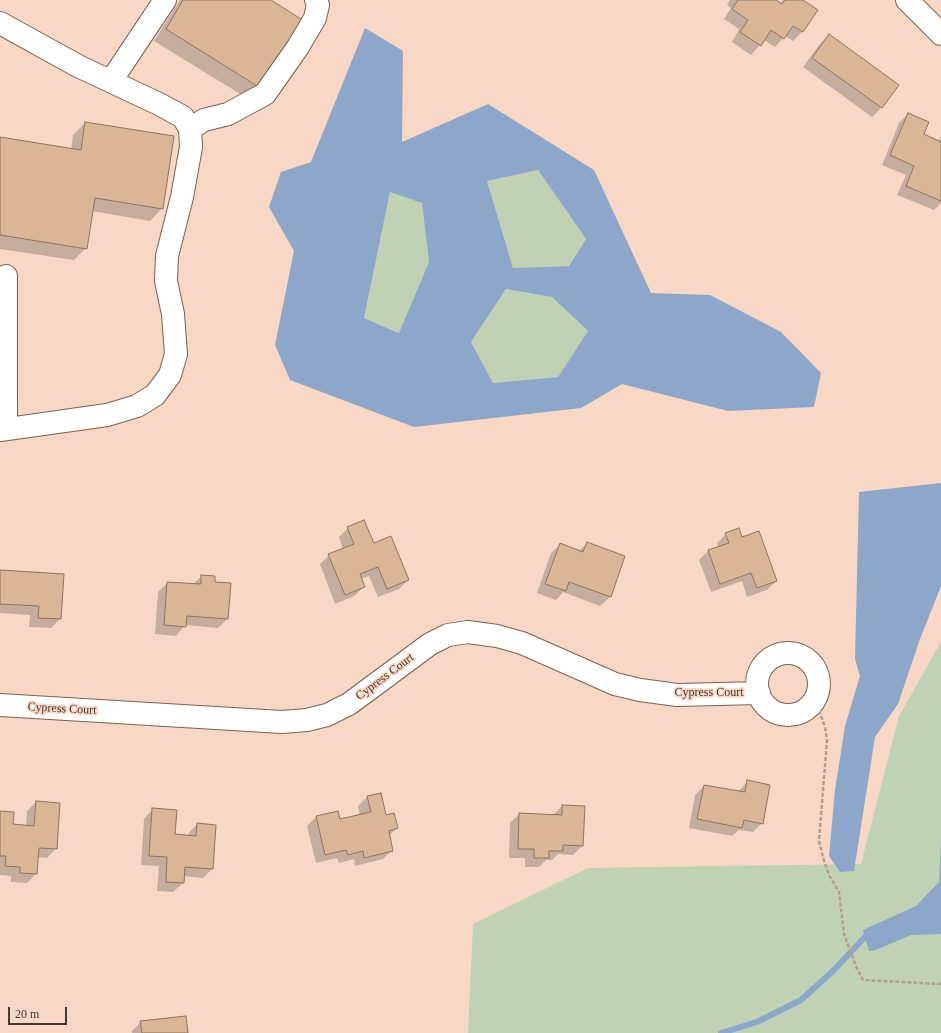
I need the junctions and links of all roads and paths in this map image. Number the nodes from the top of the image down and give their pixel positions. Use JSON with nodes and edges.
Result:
{"nodes":[{"id":1,"x":165,"y":0,"type":"edge"},
{"id":2,"x":316,"y":0,"type":"edge"},
{"id":3,"x":907,"y":0,"type":"edge"},
{"id":4,"x":0,"y":23,"type":"edge"},
{"id":5,"x":941,"y":34,"type":"edge"},
{"id":6,"x":111,"y":81,"type":"junction"},
{"id":7,"x":190,"y":129,"type":"junction"},
{"id":8,"x":6,"y":276,"type":"dead end"},
{"id":9,"x":3,"y":429,"type":"edge"},
{"id":10,"x":759,"y":693,"type":"junction"},
{"id":11,"x":815,"y":699,"type":"junction"},
{"id":12,"x":0,"y":705,"type":"edge"},
{"id":13,"x":941,"y":984,"type":"edge"}],
"edges":[{"from":1,"to":6,"type":"street"},
{"from":2,"to":7,"type":"street"},
{"from":3,"to":5,"type":"street"},
{"from":4,"to":6,"type":"street"},
{"from":6,"to":7,"type":"street"},
{"from":7,"to":9,"type":"street"},
{"from":8,"to":9,"type":"street"},
{"from":10,"to":11,"type":"street","name":"Cypress Court"},
{"from":10,"to":11,"type":"street","name":"Cypress Court"},
{"from":10,"to":12,"type":"street","name":"Cypress Court"},
{"from":11,"to":13,"type":"path"}]}
